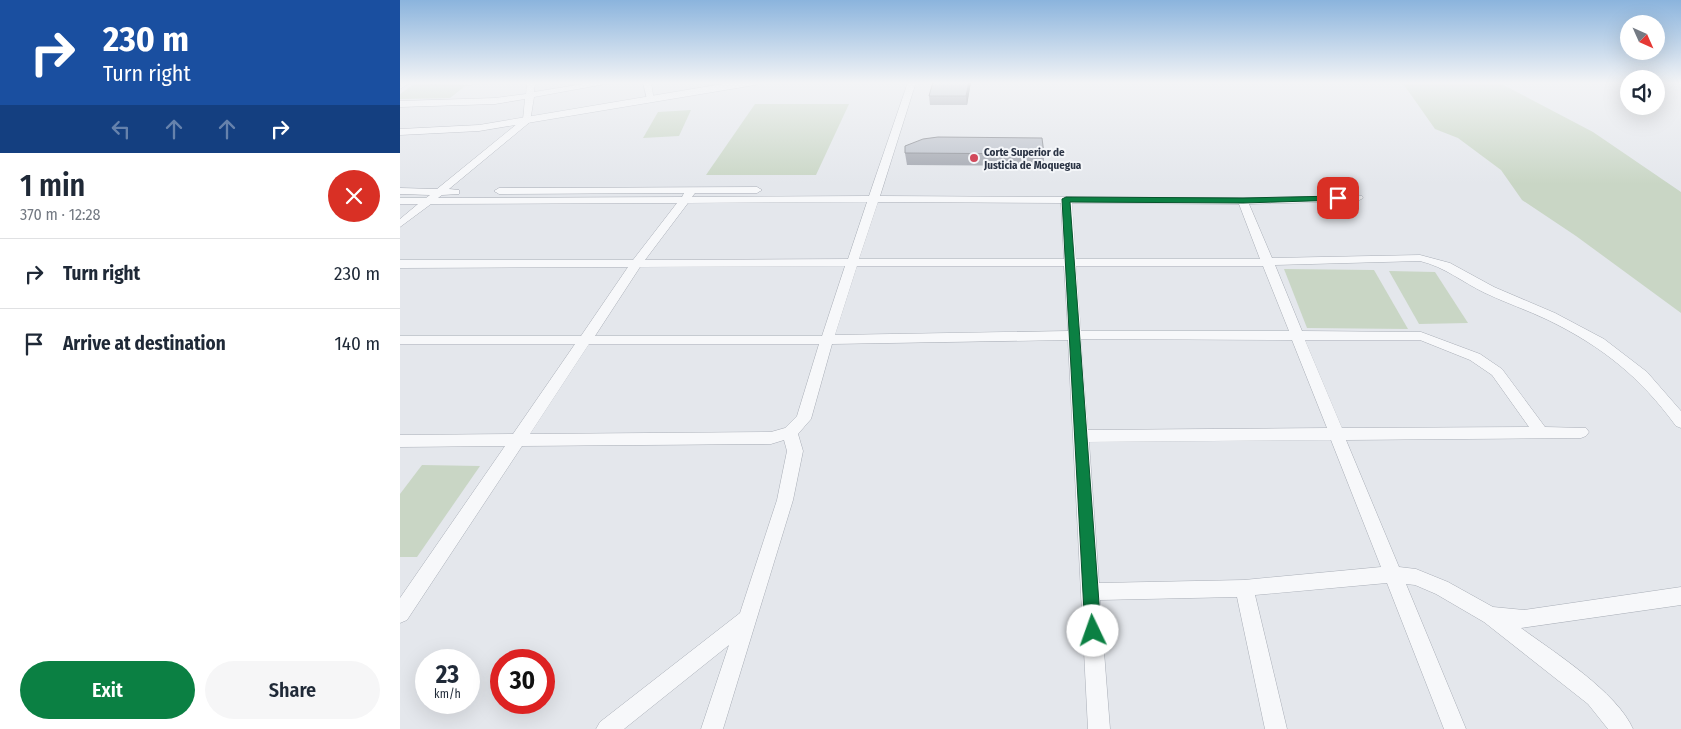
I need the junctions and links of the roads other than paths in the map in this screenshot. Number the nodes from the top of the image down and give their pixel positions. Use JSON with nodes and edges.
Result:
{"nodes":[{"id":1,"x":527,"y":116,"type":"edge"},
{"id":2,"x":552,"y":116,"type":"edge"},
{"id":3,"x":901,"y":116,"type":"edge"},
{"id":4,"x":527,"y":120,"type":"junction"},
{"id":5,"x":400,"y":132,"type":"edge"},
{"id":6,"x":400,"y":192,"type":"edge"},
{"id":7,"x":438,"y":192,"type":"junction"},
{"id":8,"x":689,"y":195,"type":"junction"},
{"id":9,"x":876,"y":195,"type":"junction"},
{"id":10,"x":1358,"y":198,"type":"dead end"},
{"id":11,"x":1066,"y":199,"type":"junction"},
{"id":12,"x":400,"y":201,"type":"edge"},
{"id":13,"x":426,"y":201,"type":"junction"},
{"id":14,"x":1243,"y":201,"type":"junction"},
{"id":15,"x":400,"y":224,"type":"edge"},
{"id":16,"x":1070,"y":262,"type":"junction"},
{"id":17,"x":1268,"y":262,"type":"junction"},
{"id":18,"x":637,"y":263,"type":"junction"},
{"id":19,"x":400,"y":264,"type":"edge"},
{"id":20,"x":852,"y":264,"type":"junction"},
{"id":21,"x":1076,"y":335,"type":"junction"},
{"id":22,"x":1298,"y":336,"type":"junction"},
{"id":23,"x":400,"y":340,"type":"edge"},
{"id":24,"x":585,"y":340,"type":"junction"},
{"id":25,"x":827,"y":340,"type":"junction"},
{"id":26,"x":1681,"y":422,"type":"edge"},
{"id":27,"x":1337,"y":432,"type":"junction"},
{"id":28,"x":1541,"y":432,"type":"junction"},
{"id":29,"x":1581,"y":432,"type":"dead end"},
{"id":30,"x":790,"y":433,"type":"junction"},
{"id":31,"x":1082,"y":436,"type":"junction"},
{"id":32,"x":400,"y":441,"type":"edge"},
{"id":33,"x":517,"y":441,"type":"junction"},
{"id":34,"x":1391,"y":574,"type":"junction"},
{"id":35,"x":1244,"y":588,"type":"junction"},
{"id":36,"x":1091,"y":592,"type":"junction"},
{"id":37,"x":1681,"y":596,"type":"edge"},
{"id":38,"x":400,"y":614,"type":"edge"},
{"id":39,"x":1490,"y":616,"type":"junction"},
{"id":40,"x":748,"y":618,"type":"junction"},
{"id":41,"x":607,"y":729,"type":"edge"},
{"id":42,"x":712,"y":729,"type":"edge"},
{"id":43,"x":1098,"y":729,"type":"edge"},
{"id":44,"x":1276,"y":729,"type":"edge"},
{"id":45,"x":1455,"y":729,"type":"edge"},
{"id":46,"x":1622,"y":729,"type":"edge"}],
"edges":[{"from":1,"to":4,"type":"street"},
{"from":2,"to":4,"type":"street"},
{"from":3,"to":9,"type":"street"},
{"from":4,"to":5,"type":"street"},
{"from":4,"to":7,"type":"street"},
{"from":6,"to":7,"type":"street"},
{"from":7,"to":8,"type":"street"},
{"from":7,"to":13,"type":"street"},
{"from":8,"to":9,"type":"street"},
{"from":8,"to":13,"type":"street"},
{"from":8,"to":18,"type":"street"},
{"from":9,"to":11,"type":"street"},
{"from":9,"to":20,"type":"street"},
{"from":10,"to":14,"type":"street"},
{"from":11,"to":14,"type":"street"},
{"from":11,"to":16,"type":"street"},
{"from":12,"to":13,"type":"street"},
{"from":13,"to":15,"type":"street"},
{"from":14,"to":17,"type":"street"},
{"from":16,"to":17,"type":"street"},
{"from":16,"to":20,"type":"street"},
{"from":16,"to":21,"type":"street"},
{"from":17,"to":22,"type":"street"},
{"from":17,"to":26,"type":"street"},
{"from":18,"to":19,"type":"street"},
{"from":18,"to":20,"type":"street"},
{"from":18,"to":24,"type":"street"},
{"from":20,"to":25,"type":"street"},
{"from":21,"to":22,"type":"street"},
{"from":21,"to":25,"type":"street"},
{"from":21,"to":31,"type":"street"},
{"from":22,"to":27,"type":"street"},
{"from":22,"to":28,"type":"street"},
{"from":23,"to":24,"type":"street"},
{"from":24,"to":25,"type":"street"},
{"from":24,"to":33,"type":"street"},
{"from":25,"to":30,"type":"street"},
{"from":27,"to":28,"type":"street"},
{"from":27,"to":31,"type":"street"},
{"from":27,"to":34,"type":"street"},
{"from":28,"to":29,"type":"street"},
{"from":30,"to":33,"type":"street"},
{"from":30,"to":40,"type":"street"},
{"from":31,"to":36,"type":"street"},
{"from":32,"to":33,"type":"street"},
{"from":33,"to":38,"type":"street"},
{"from":34,"to":35,"type":"street"},
{"from":34,"to":39,"type":"street"},
{"from":34,"to":45,"type":"street"},
{"from":35,"to":36,"type":"street"},
{"from":35,"to":44,"type":"street"},
{"from":36,"to":43,"type":"street"},
{"from":37,"to":39,"type":"street"},
{"from":39,"to":46,"type":"street"},
{"from":40,"to":41,"type":"street"},
{"from":40,"to":42,"type":"street"}]}
